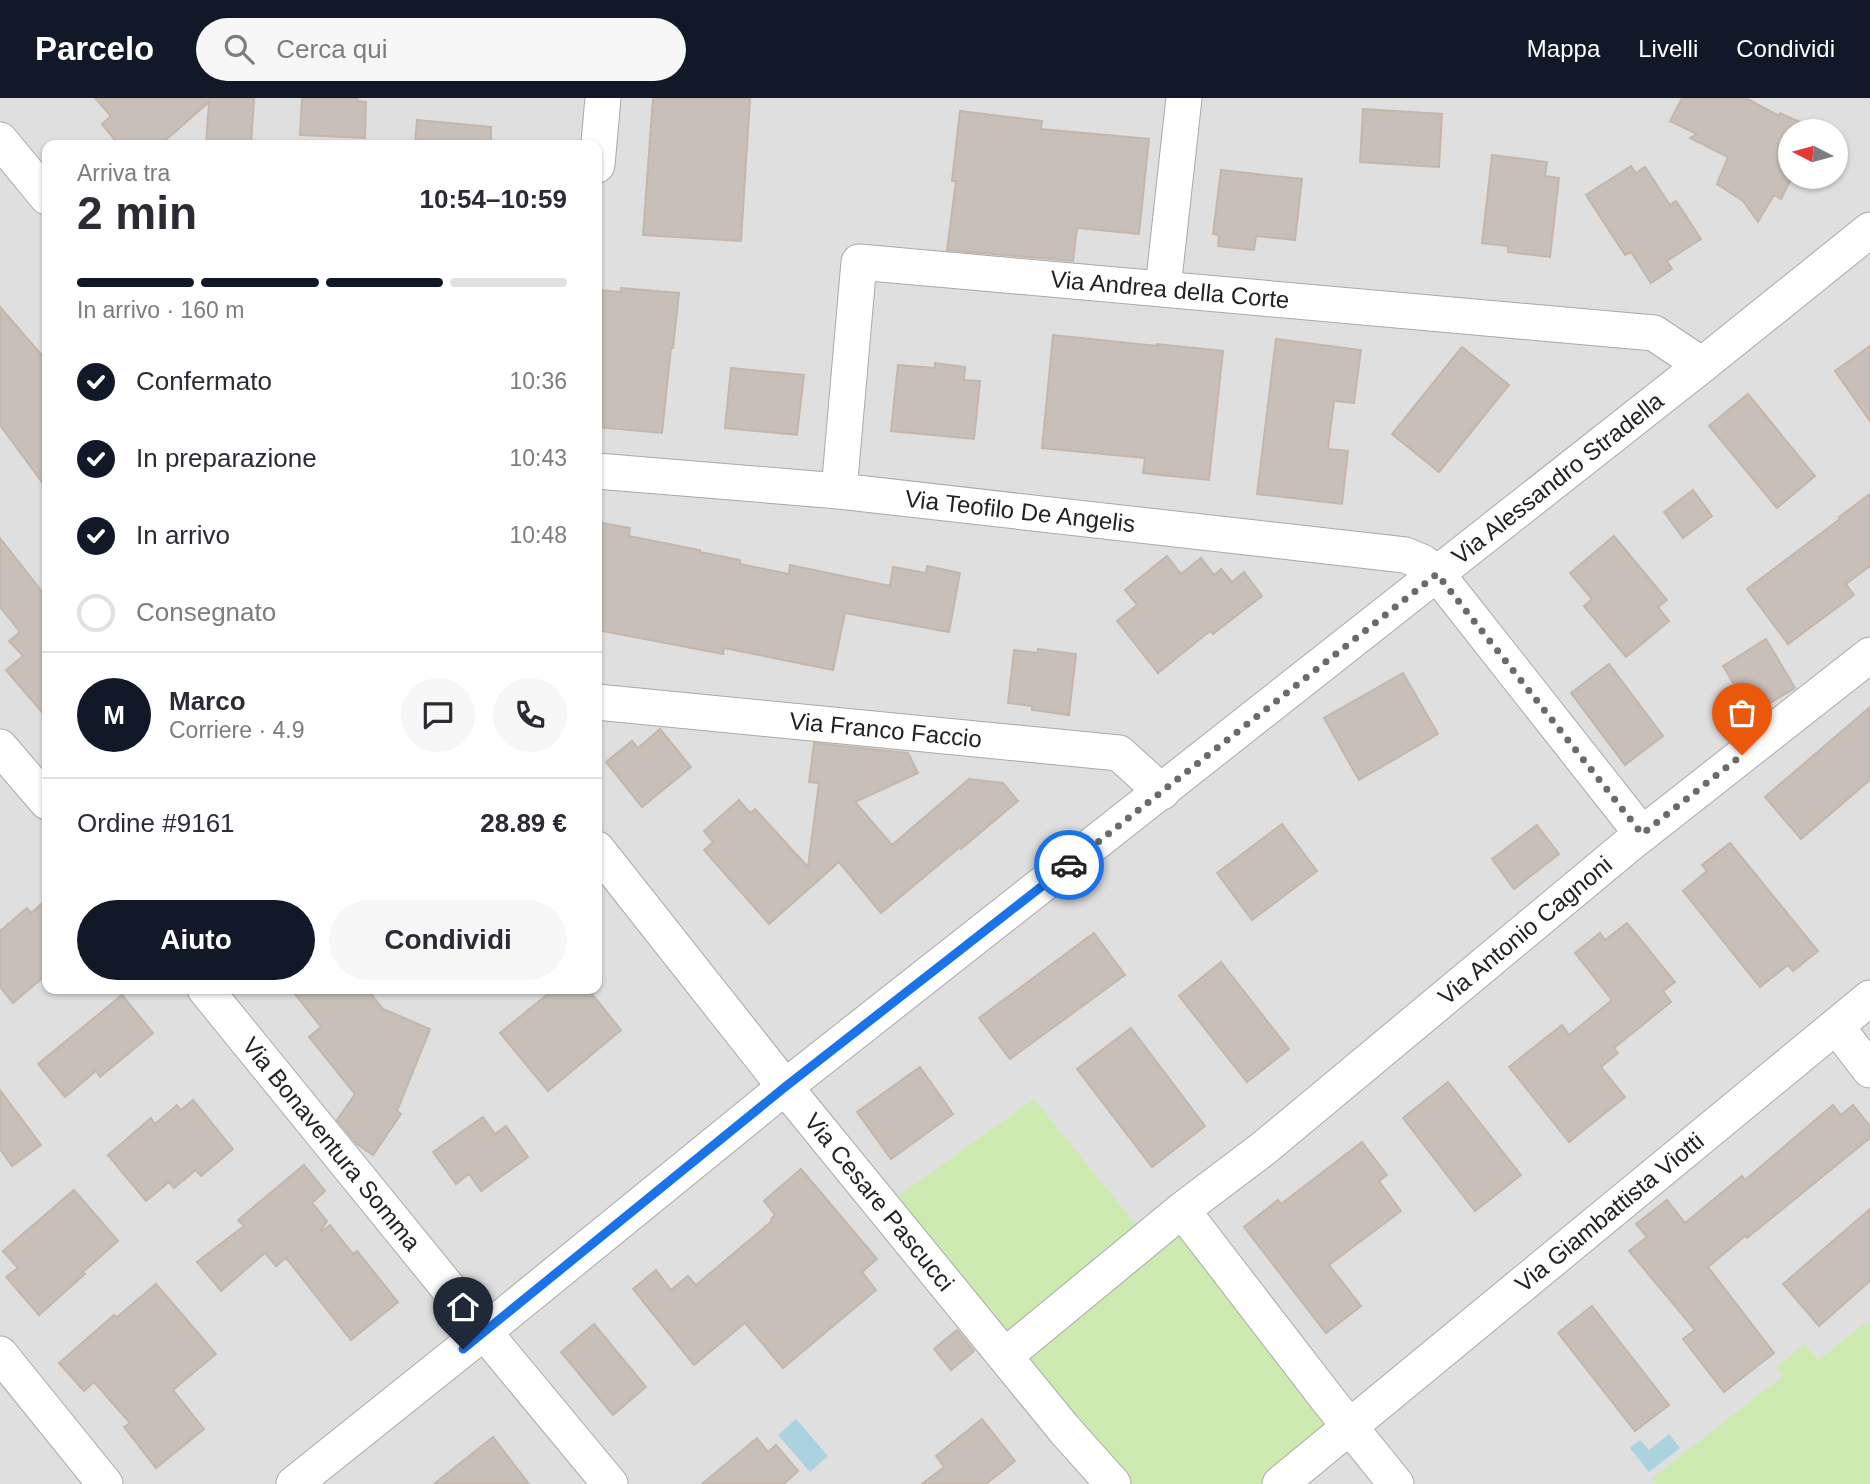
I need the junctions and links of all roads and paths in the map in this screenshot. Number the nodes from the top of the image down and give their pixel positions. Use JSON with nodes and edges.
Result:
{"nodes":[{"id":1,"x":603,"y":98,"type":"edge"},
{"id":2,"x":1184,"y":98,"type":"edge"},
{"id":3,"x":0,"y":140,"type":"edge"},
{"id":4,"x":599,"y":140,"type":"edge"},
{"id":5,"x":42,"y":188,"type":"edge"},
{"id":6,"x":1870,"y":230,"type":"edge"},
{"id":7,"x":1163,"y":288,"type":"junction"},
{"id":8,"x":1702,"y":365,"type":"junction"},
{"id":9,"x":602,"y":471,"type":"edge"},
{"id":10,"x":839,"y":491,"type":"junction"},
{"id":11,"x":1437,"y":574,"type":"junction"},
{"id":12,"x":1870,"y":656,"type":"edge"},
{"id":13,"x":602,"y":702,"type":"edge"},
{"id":14,"x":0,"y":747,"type":"edge"},
{"id":15,"x":1162,"y":792,"type":"junction"},
{"id":16,"x":42,"y":796,"type":"edge"},
{"id":17,"x":1642,"y":834,"type":"junction"},
{"id":18,"x":602,"y":855,"type":"edge"},
{"id":19,"x":209,"y":994,"type":"edge"},
{"id":20,"x":1870,"y":998,"type":"edge"},
{"id":21,"x":1836,"y":1026,"type":"junction"},
{"id":22,"x":1870,"y":1070,"type":"edge"},
{"id":23,"x":785,"y":1087,"type":"junction"},
{"id":24,"x":1182,"y":1210,"type":"junction"},
{"id":25,"x":484,"y":1332,"type":"junction"},
{"id":26,"x":0,"y":1354,"type":"edge"},
{"id":27,"x":1005,"y":1356,"type":"junction"},
{"id":28,"x":1349,"y":1427,"type":"junction"},
{"id":29,"x":106,"y":1484,"type":"edge"},
{"id":30,"x":294,"y":1484,"type":"edge"},
{"id":31,"x":610,"y":1484,"type":"edge"},
{"id":32,"x":1113,"y":1484,"type":"edge"},
{"id":33,"x":1280,"y":1484,"type":"edge"},
{"id":34,"x":1396,"y":1484,"type":"edge"}],
"edges":[{"from":1,"to":4,"type":"street"},
{"from":2,"to":7,"type":"street"},
{"from":3,"to":5,"type":"street"},
{"from":6,"to":8,"type":"street","name":"Via Alessandro Stradella"},
{"from":7,"to":8,"type":"street","name":"Via Andrea della Corte"},
{"from":7,"to":10,"type":"street","name":"Via Andrea della Corte"},
{"from":8,"to":11,"type":"street","name":"Via Alessandro Stradella"},
{"from":9,"to":10,"type":"street","name":"Via Teofilo De Angelis"},
{"from":10,"to":11,"type":"street","name":"Via Teofilo De Angelis"},
{"from":11,"to":15,"type":"street","name":"Via Alessandro Stradella"},
{"from":11,"to":17,"type":"street"},
{"from":12,"to":17,"type":"street","name":"Via Antonio Cagnoni"},
{"from":13,"to":15,"type":"street","name":"Via Franco Faccio"},
{"from":14,"to":16,"type":"street"},
{"from":15,"to":23,"type":"street","name":"Via Alessandro Stradella"},
{"from":17,"to":24,"type":"street","name":"Via Antonio Cagnoni"},
{"from":18,"to":23,"type":"street","name":"Via Cesare Pascucci"},
{"from":19,"to":25,"type":"street","name":"Via Bonaventura Somma"},
{"from":20,"to":21,"type":"street","name":"Via Giambattista Viotti"},
{"from":21,"to":22,"type":"street"},
{"from":21,"to":28,"type":"street","name":"Via Giambattista Viotti"},
{"from":23,"to":25,"type":"street","name":"Via Alessandro Stradella"},
{"from":23,"to":27,"type":"street","name":"Via Cesare Pascucci"},
{"from":24,"to":27,"type":"street","name":"Via Antonio Cagnoni"},
{"from":24,"to":28,"type":"street"},
{"from":25,"to":30,"type":"street","name":"Via Alessandro Stradella"},
{"from":25,"to":31,"type":"street","name":"Via Bonaventura Somma"},
{"from":26,"to":29,"type":"street"},
{"from":27,"to":32,"type":"street","name":"Via Cesare Pascucci"},
{"from":28,"to":33,"type":"street"},
{"from":28,"to":34,"type":"street"}]}
